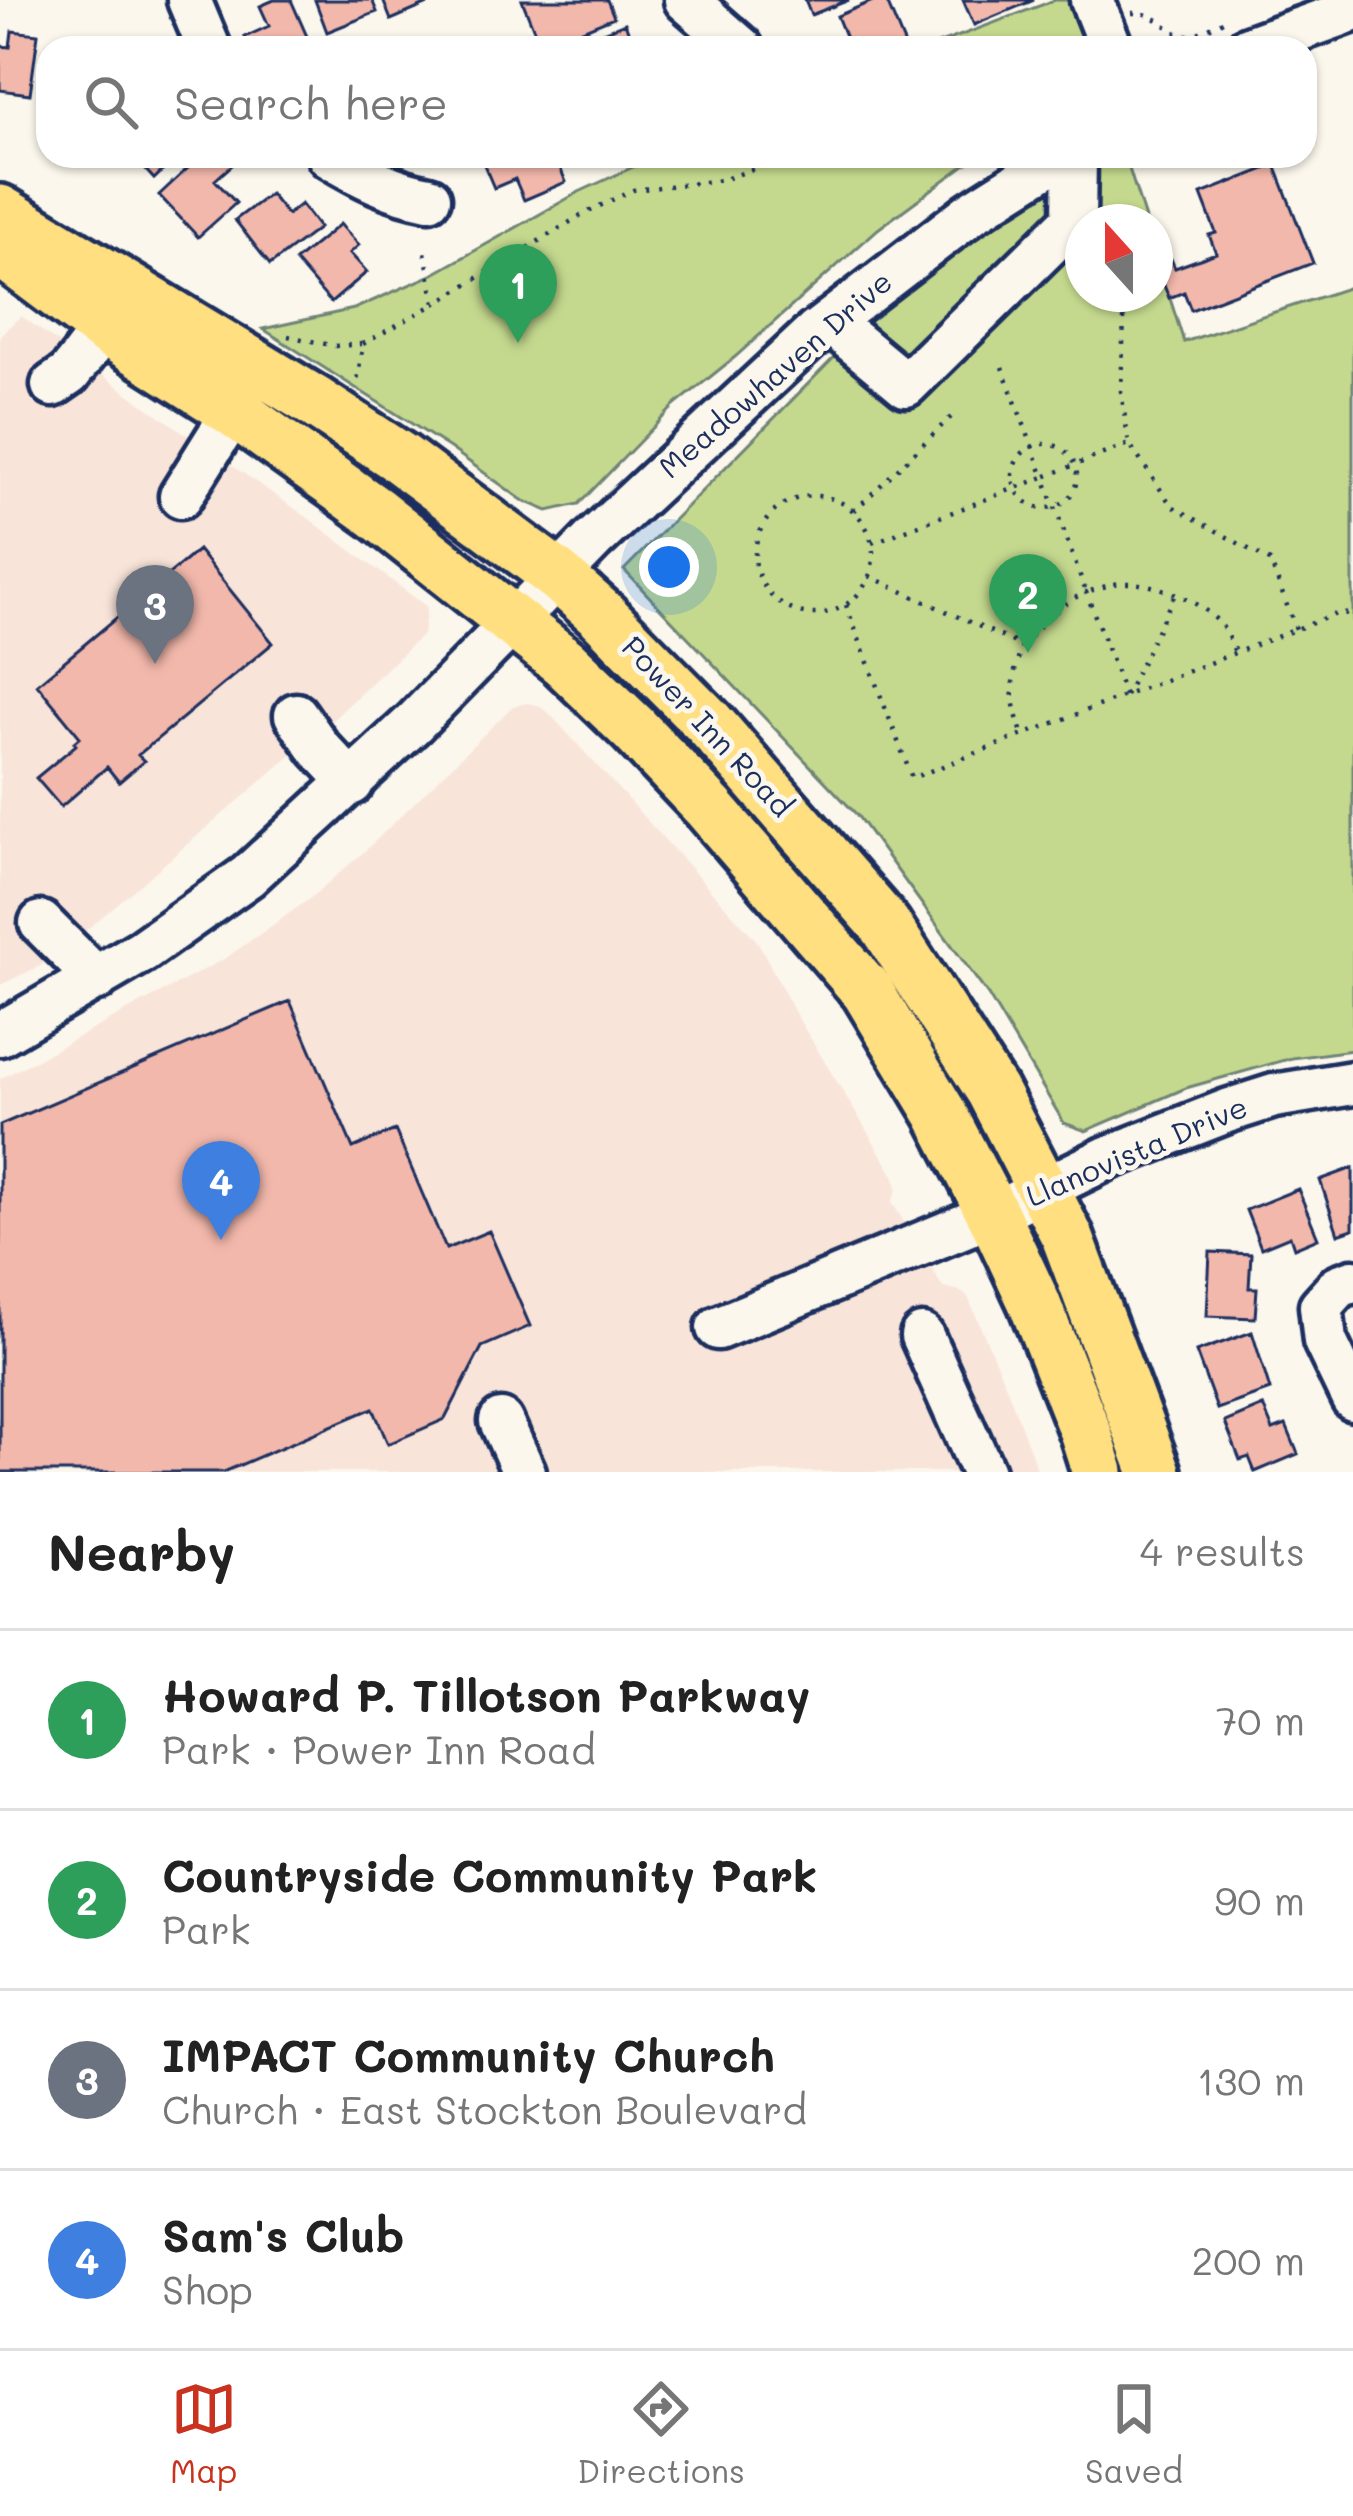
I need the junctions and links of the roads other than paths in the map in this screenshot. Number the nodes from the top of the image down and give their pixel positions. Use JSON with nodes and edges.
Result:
{"nodes":[{"id":1,"x":189,"y":0,"type":"edge"},
{"id":2,"x":686,"y":0,"type":"edge"},
{"id":3,"x":1353,"y":10,"type":"edge"},
{"id":4,"x":1239,"y":33,"type":"edge"},
{"id":5,"x":204,"y":36,"type":"edge"},
{"id":6,"x":727,"y":36,"type":"edge"},
{"id":7,"x":349,"y":168,"type":"edge"},
{"id":8,"x":1042,"y":168,"type":"edge"},
{"id":9,"x":1076,"y":168,"type":"edge"},
{"id":10,"x":429,"y":198,"type":"dead end"},
{"id":11,"x":0,"y":211,"type":"edge"},
{"id":12,"x":0,"y":250,"type":"edge"},
{"id":13,"x":830,"y":322,"type":"junction"},
{"id":14,"x":104,"y":328,"type":"junction"},
{"id":15,"x":53,"y":385,"type":"dead end"},
{"id":16,"x":235,"y":411,"type":"junction"},
{"id":17,"x":181,"y":496,"type":"dead end"},
{"id":18,"x":558,"y":576,"type":"junction"},
{"id":19,"x":513,"y":621,"type":"junction"},
{"id":20,"x":296,"y":715,"type":"dead end"},
{"id":21,"x":352,"y":783,"type":"junction"},
{"id":22,"x":41,"y":923,"type":"dead end"},
{"id":23,"x":97,"y":979,"type":"junction"},
{"id":24,"x":0,"y":1034,"type":"edge"},
{"id":25,"x":1353,"y":1083,"type":"edge"},
{"id":26,"x":1043,"y":1189,"type":"junction"},
{"id":27,"x":993,"y":1214,"type":"junction"},
{"id":28,"x":1353,"y":1281,"type":"edge"},
{"id":29,"x":718,"y":1328,"type":"dead end"},
{"id":30,"x":922,"y":1336,"type":"dead end"},
{"id":31,"x":1353,"y":1399,"type":"edge"},
{"id":32,"x":501,"y":1421,"type":"dead end"},
{"id":33,"x":524,"y":1472,"type":"edge"},
{"id":34,"x":982,"y":1472,"type":"edge"},
{"id":35,"x":1098,"y":1472,"type":"edge"},
{"id":36,"x":1155,"y":1472,"type":"edge"}],
"edges":[{"from":1,"to":5,"type":"street"},
{"from":2,"to":6,"type":"street"},
{"from":3,"to":4,"type":"street"},
{"from":7,"to":10,"type":"street"},
{"from":8,"to":13,"type":"street","name":"Meadowhaven Drive"},
{"from":9,"to":13,"type":"street"},
{"from":11,"to":18,"type":"main road","name":"Power Inn Road"},
{"from":12,"to":14,"type":"main road","name":"Power Inn Road"},
{"from":13,"to":18,"type":"street","name":"Meadowhaven Drive"},
{"from":14,"to":15,"type":"street"},
{"from":14,"to":16,"type":"main road","name":"Power Inn Road"},
{"from":16,"to":17,"type":"street"},
{"from":16,"to":19,"type":"main road","name":"Power Inn Road"},
{"from":18,"to":19,"type":"street","name":"Meadowhaven Drive"},
{"from":18,"to":26,"type":"main road","name":"Power Inn Road"},
{"from":19,"to":21,"type":"street","name":"Meadowhaven Drive"},
{"from":19,"to":27,"type":"main road","name":"Power Inn Road"},
{"from":20,"to":21,"type":"street"},
{"from":21,"to":23,"type":"street","name":"Meadowhaven Drive"},
{"from":22,"to":23,"type":"street"},
{"from":23,"to":24,"type":"street","name":"Meadowhaven Drive"},
{"from":25,"to":26,"type":"street","name":"Llanovista Drive"},
{"from":26,"to":27,"type":"street","name":"Llanovista Drive"},
{"from":26,"to":36,"type":"main road","name":"Power Inn Road"},
{"from":27,"to":29,"type":"street","name":"Llanovista Drive"},
{"from":27,"to":35,"type":"main road","name":"Power Inn Road"},
{"from":28,"to":31,"type":"street"},
{"from":30,"to":34,"type":"street"},
{"from":32,"to":33,"type":"street"}]}
